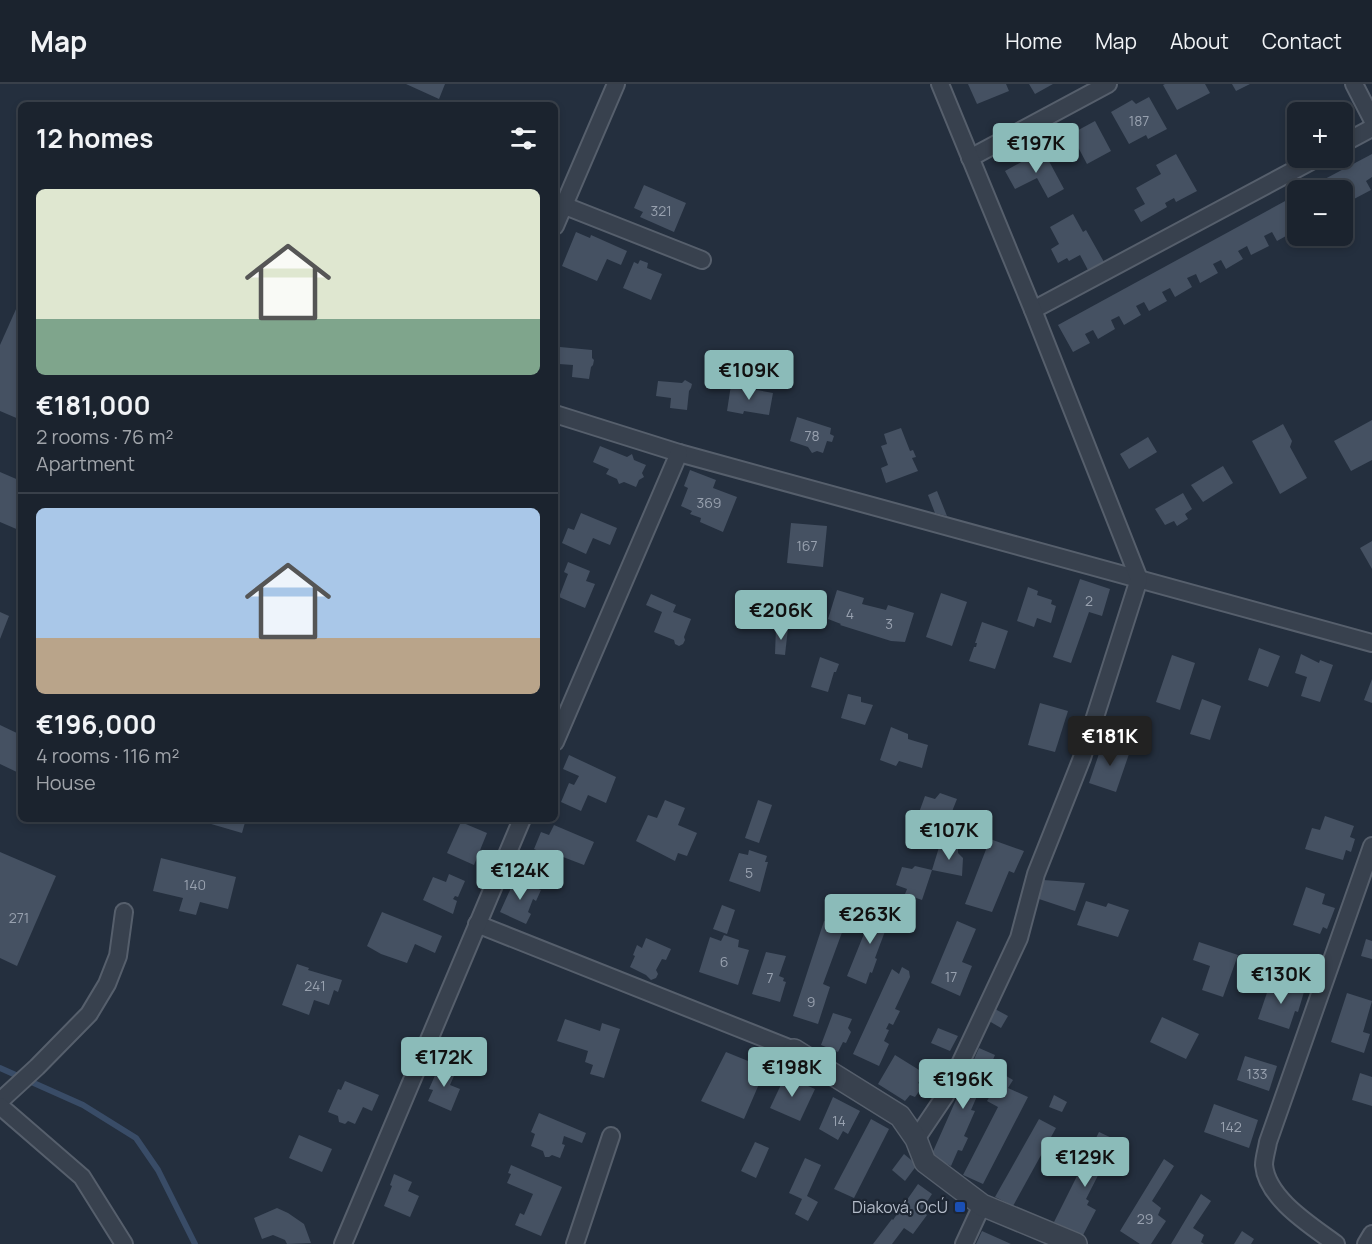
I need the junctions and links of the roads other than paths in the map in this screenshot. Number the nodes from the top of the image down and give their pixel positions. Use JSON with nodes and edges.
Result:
{"nodes":[{"id":1,"x":616,"y":84,"type":"edge"},
{"id":2,"x":940,"y":84,"type":"edge"},
{"id":3,"x":1108,"y":84,"type":"edge"},
{"id":4,"x":1354,"y":84,"type":"edge"},
{"id":5,"x":1372,"y":119,"type":"edge"},
{"id":6,"x":1372,"y":128,"type":"edge"},
{"id":7,"x":1353,"y":138,"type":"edge"},
{"id":8,"x":970,"y":158,"type":"junction"},
{"id":9,"x":1298,"y":168,"type":"edge"},
{"id":10,"x":560,"y":204,"type":"edge"},
{"id":11,"x":702,"y":260,"type":"dead end"},
{"id":12,"x":1033,"y":310,"type":"junction"},
{"id":13,"x":558,"y":415,"type":"edge"},
{"id":14,"x":679,"y":453,"type":"junction"},
{"id":15,"x":1139,"y":579,"type":"junction"},
{"id":16,"x":1372,"y":643,"type":"edge"},
{"id":17,"x":558,"y":735,"type":"edge"},
{"id":18,"x":521,"y":822,"type":"edge"},
{"id":19,"x":1372,"y":846,"type":"edge"},
{"id":20,"x":124,"y":912,"type":"dead end"},
{"id":21,"x":477,"y":924,"type":"junction"},
{"id":22,"x":794,"y":1050,"type":"joint"},
{"id":23,"x":1,"y":1101,"type":"edge"},
{"id":24,"x":611,"y":1136,"type":"dead end"},
{"id":25,"x":916,"y":1139,"type":"junction"},
{"id":26,"x":982,"y":1205,"type":"junction"},
{"id":27,"x":1372,"y":1234,"type":"edge"},
{"id":28,"x":124,"y":1244,"type":"edge"},
{"id":29,"x":343,"y":1244,"type":"edge"},
{"id":30,"x":575,"y":1244,"type":"edge"},
{"id":31,"x":964,"y":1244,"type":"edge"},
{"id":32,"x":1076,"y":1244,"type":"edge"},
{"id":33,"x":1336,"y":1244,"type":"edge"},
{"id":34,"x":1366,"y":1244,"type":"edge"}],
"edges":[{"from":1,"to":10,"type":"street"},
{"from":2,"to":8,"type":"street"},
{"from":3,"to":8,"type":"street"},
{"from":4,"to":5,"type":"street"},
{"from":6,"to":7,"type":"street"},
{"from":8,"to":12,"type":"street"},
{"from":9,"to":12,"type":"street"},
{"from":10,"to":11,"type":"street"},
{"from":12,"to":15,"type":"street"},
{"from":13,"to":14,"type":"street"},
{"from":14,"to":15,"type":"street"},
{"from":14,"to":17,"type":"street"},
{"from":15,"to":16,"type":"street"},
{"from":15,"to":25,"type":"street"},
{"from":18,"to":21,"type":"street"},
{"from":19,"to":33,"type":"street"},
{"from":20,"to":23,"type":"street"},
{"from":21,"to":22,"type":"street"},
{"from":21,"to":29,"type":"street"},
{"from":22,"to":25,"type":"street"},
{"from":23,"to":28,"type":"street"},
{"from":24,"to":30,"type":"street"},
{"from":25,"to":26,"type":"street"},
{"from":26,"to":31,"type":"street"},
{"from":26,"to":32,"type":"street"},
{"from":27,"to":34,"type":"street"}]}
